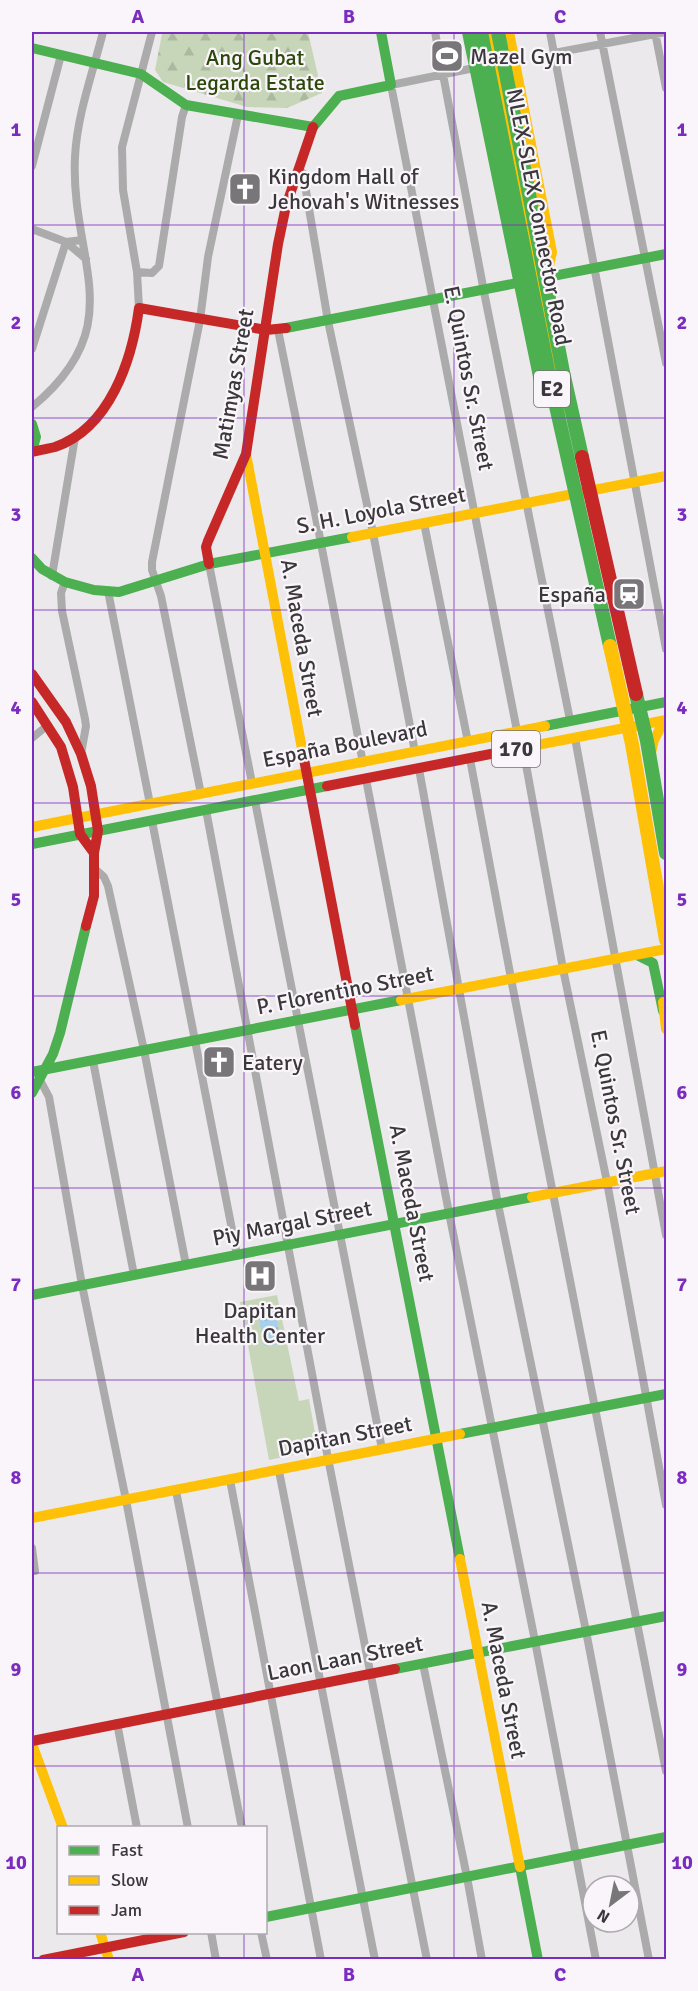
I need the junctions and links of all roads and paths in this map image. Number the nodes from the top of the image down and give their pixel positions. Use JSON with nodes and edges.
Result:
{"nodes":[{"id":1,"x":103,"y":32,"type":"edge"},
{"id":2,"x":152,"y":32,"type":"edge"},
{"id":3,"x":381,"y":32,"type":"edge"},
{"id":4,"x":435,"y":32,"type":"edge"},
{"id":5,"x":469,"y":32,"type":"edge"},
{"id":6,"x":481,"y":32,"type":"edge"},
{"id":7,"x":489,"y":32,"type":"edge"},
{"id":8,"x":498,"y":32,"type":"edge"},
{"id":9,"x":509,"y":32,"type":"edge"},
{"id":10,"x":550,"y":32,"type":"edge"},
{"id":11,"x":600,"y":32,"type":"edge"},
{"id":12,"x":666,"y":32,"type":"edge"},
{"id":13,"x":655,"y":33,"type":"edge"},
{"id":14,"x":603,"y":44,"type":"junction"},
{"id":15,"x":32,"y":48,"type":"edge"},
{"id":16,"x":554,"y":53,"type":"junction"},
{"id":17,"x":61,"y":55,"type":"junction"},
{"id":18,"x":95,"y":63,"type":"junction"},
{"id":19,"x":495,"y":63,"type":"junction"},
{"id":20,"x":141,"y":74,"type":"junction"},
{"id":21,"x":443,"y":74,"type":"junction"},
{"id":22,"x":391,"y":85,"type":"junction"},
{"id":23,"x":666,"y":88,"type":"edge"},
{"id":24,"x":186,"y":105,"type":"junction"},
{"id":25,"x":238,"y":115,"type":"junction"},
{"id":26,"x":313,"y":127,"type":"junction"},
{"id":27,"x":32,"y":166,"type":"edge"},
{"id":28,"x":298,"y":169,"type":"junction"},
{"id":29,"x":32,"y":229,"type":"edge"},
{"id":30,"x":82,"y":240,"type":"junction"},
{"id":31,"x":66,"y":242,"type":"junction"},
{"id":32,"x":666,"y":254,"type":"edge"},
{"id":33,"x":646,"y":257,"type":"junction"},
{"id":34,"x":86,"y":260,"type":"junction"},
{"id":35,"x":595,"y":267,"type":"junction"},
{"id":36,"x":137,"y":272,"type":"junction"},
{"id":37,"x":538,"y":278,"type":"junction"},
{"id":38,"x":484,"y":289,"type":"junction"},
{"id":39,"x":432,"y":299,"type":"junction"},
{"id":40,"x":139,"y":308,"type":"junction"},
{"id":41,"x":200,"y":320,"type":"junction"},
{"id":42,"x":328,"y":321,"type":"junction"},
{"id":43,"x":272,"y":330,"type":"junction"},
{"id":44,"x":32,"y":349,"type":"edge"},
{"id":45,"x":666,"y":363,"type":"edge"},
{"id":46,"x":32,"y":407,"type":"edge"},
{"id":47,"x":32,"y":424,"type":"edge"},
{"id":48,"x":75,"y":437,"type":"junction"},
{"id":49,"x":32,"y":452,"type":"edge"},
{"id":50,"x":246,"y":454,"type":"junction"},
{"id":51,"x":666,"y":476,"type":"edge"},
{"id":52,"x":635,"y":483,"type":"junction"},
{"id":53,"x":579,"y":492,"type":"junction"},
{"id":54,"x":526,"y":502,"type":"junction"},
{"id":55,"x":474,"y":513,"type":"junction"},
{"id":56,"x":424,"y":523,"type":"junction"},
{"id":57,"x":374,"y":533,"type":"junction"},
{"id":58,"x":321,"y":543,"type":"junction"},
{"id":59,"x":265,"y":553,"type":"junction"},
{"id":60,"x":32,"y":558,"type":"edge"},
{"id":61,"x":209,"y":564,"type":"junction"},
{"id":62,"x":58,"y":579,"type":"junction"},
{"id":63,"x":156,"y":580,"type":"junction"},
{"id":64,"x":108,"y":591,"type":"junction"},
{"id":65,"x":666,"y":649,"type":"edge"},
{"id":66,"x":32,"y":674,"type":"edge"},
{"id":67,"x":32,"y":702,"type":"edge"},
{"id":68,"x":666,"y":702,"type":"edge"},
{"id":69,"x":622,"y":711,"type":"junction"},
{"id":70,"x":570,"y":720,"type":"junction"},
{"id":71,"x":665,"y":720,"type":"edge"},
{"id":72,"x":48,"y":725,"type":"junction"},
{"id":73,"x":624,"y":728,"type":"junction"},
{"id":74,"x":517,"y":731,"type":"junction"},
{"id":75,"x":32,"y":738,"type":"edge"},
{"id":76,"x":574,"y":738,"type":"junction"},
{"id":77,"x":468,"y":742,"type":"junction"},
{"id":78,"x":523,"y":748,"type":"junction"},
{"id":79,"x":415,"y":752,"type":"junction"},
{"id":80,"x":81,"y":754,"type":"junction"},
{"id":81,"x":470,"y":759,"type":"junction"},
{"id":82,"x":363,"y":763,"type":"junction"},
{"id":83,"x":419,"y":769,"type":"junction"},
{"id":84,"x":306,"y":773,"type":"junction"},
{"id":85,"x":366,"y":779,"type":"junction"},
{"id":86,"x":252,"y":783,"type":"junction"},
{"id":87,"x":309,"y":790,"type":"junction"},
{"id":88,"x":201,"y":794,"type":"junction"},
{"id":89,"x":255,"y":801,"type":"junction"},
{"id":90,"x":150,"y":804,"type":"junction"},
{"id":91,"x":206,"y":810,"type":"junction"},
{"id":92,"x":95,"y":815,"type":"junction"},
{"id":93,"x":77,"y":819,"type":"junction"},
{"id":94,"x":152,"y":821,"type":"junction"},
{"id":95,"x":32,"y":827,"type":"edge"},
{"id":96,"x":98,"y":831,"type":"junction"},
{"id":97,"x":80,"y":834,"type":"junction"},
{"id":98,"x":32,"y":844,"type":"edge"},
{"id":99,"x":94,"y":853,"type":"junction"},
{"id":100,"x":666,"y":853,"type":"edge"},
{"id":101,"x":95,"y":869,"type":"junction"},
{"id":102,"x":666,"y":939,"type":"edge"},
{"id":103,"x":666,"y":949,"type":"edge"},
{"id":104,"x":637,"y":955,"type":"junction"},
{"id":105,"x":615,"y":959,"type":"junction"},
{"id":106,"x":563,"y":969,"type":"junction"},
{"id":107,"x":511,"y":979,"type":"junction"},
{"id":108,"x":666,"y":988,"type":"edge"},
{"id":109,"x":459,"y":989,"type":"junction"},
{"id":110,"x":409,"y":999,"type":"junction"},
{"id":111,"x":352,"y":1010,"type":"junction"},
{"id":112,"x":663,"y":1011,"type":"junction"},
{"id":113,"x":297,"y":1021,"type":"junction"},
{"id":114,"x":666,"y":1029,"type":"edge"},
{"id":115,"x":248,"y":1030,"type":"junction"},
{"id":116,"x":196,"y":1040,"type":"junction"},
{"id":117,"x":144,"y":1050,"type":"junction"},
{"id":118,"x":93,"y":1060,"type":"junction"},
{"id":119,"x":39,"y":1074,"type":"edge"},
{"id":120,"x":32,"y":1093,"type":"edge"},
{"id":121,"x":660,"y":1172,"type":"edge"},
{"id":122,"x":607,"y":1182,"type":"junction"},
{"id":123,"x":553,"y":1193,"type":"junction"},
{"id":124,"x":498,"y":1204,"type":"junction"},
{"id":125,"x":449,"y":1213,"type":"junction"},
{"id":126,"x":394,"y":1225,"type":"junction"},
{"id":127,"x":339,"y":1235,"type":"junction"},
{"id":128,"x":666,"y":1235,"type":"edge"},
{"id":129,"x":288,"y":1245,"type":"junction"},
{"id":130,"x":237,"y":1255,"type":"junction"},
{"id":131,"x":186,"y":1265,"type":"junction"},
{"id":132,"x":134,"y":1275,"type":"junction"},
{"id":133,"x":82,"y":1285,"type":"junction"},
{"id":134,"x":32,"y":1295,"type":"edge"},
{"id":135,"x":666,"y":1394,"type":"edge"},
{"id":136,"x":646,"y":1399,"type":"junction"},
{"id":137,"x":596,"y":1408,"type":"junction"},
{"id":138,"x":543,"y":1419,"type":"junction"},
{"id":139,"x":493,"y":1429,"type":"junction"},
{"id":140,"x":435,"y":1439,"type":"junction"},
{"id":141,"x":382,"y":1449,"type":"junction"},
{"id":142,"x":329,"y":1461,"type":"junction"},
{"id":143,"x":279,"y":1471,"type":"junction"},
{"id":144,"x":230,"y":1480,"type":"junction"},
{"id":145,"x":176,"y":1491,"type":"junction"},
{"id":146,"x":126,"y":1500,"type":"junction"},
{"id":147,"x":666,"y":1505,"type":"edge"},
{"id":148,"x":32,"y":1518,"type":"edge"},
{"id":149,"x":32,"y":1548,"type":"edge"},
{"id":150,"x":35,"y":1571,"type":"dead end"},
{"id":151,"x":666,"y":1616,"type":"edge"},
{"id":152,"x":636,"y":1621,"type":"junction"},
{"id":153,"x":586,"y":1631,"type":"junction"},
{"id":154,"x":535,"y":1641,"type":"junction"},
{"id":155,"x":477,"y":1653,"type":"junction"},
{"id":156,"x":423,"y":1664,"type":"junction"},
{"id":157,"x":372,"y":1674,"type":"junction"},
{"id":158,"x":322,"y":1684,"type":"junction"},
{"id":159,"x":270,"y":1694,"type":"junction"},
{"id":160,"x":219,"y":1704,"type":"junction"},
{"id":161,"x":168,"y":1714,"type":"junction"},
{"id":162,"x":117,"y":1723,"type":"junction"},
{"id":163,"x":32,"y":1742,"type":"edge"},
{"id":164,"x":666,"y":1772,"type":"edge"},
{"id":165,"x":63,"y":1826,"type":"edge"},
{"id":166,"x":136,"y":1826,"type":"edge"},
{"id":167,"x":188,"y":1826,"type":"edge"},
{"id":168,"x":242,"y":1826,"type":"edge"},
{"id":169,"x":666,"y":1838,"type":"edge"},
{"id":170,"x":627,"y":1845,"type":"junction"},
{"id":171,"x":577,"y":1856,"type":"junction"},
{"id":172,"x":519,"y":1867,"type":"junction"},
{"id":173,"x":467,"y":1877,"type":"junction"},
{"id":174,"x":414,"y":1888,"type":"junction"},
{"id":175,"x":363,"y":1898,"type":"junction"},
{"id":176,"x":311,"y":1908,"type":"junction"},
{"id":177,"x":267,"y":1917,"type":"edge"},
{"id":178,"x":101,"y":1934,"type":"edge"},
{"id":179,"x":212,"y":1934,"type":"edge"},
{"id":180,"x":261,"y":1934,"type":"edge"},
{"id":181,"x":157,"y":1935,"type":"edge"},
{"id":182,"x":107,"y":1953,"type":"edge"},
{"id":183,"x":43,"y":1959,"type":"edge"},
{"id":184,"x":216,"y":1959,"type":"edge"},
{"id":185,"x":267,"y":1959,"type":"edge"},
{"id":186,"x":321,"y":1959,"type":"edge"},
{"id":187,"x":375,"y":1959,"type":"edge"},
{"id":188,"x":428,"y":1959,"type":"edge"},
{"id":189,"x":482,"y":1959,"type":"edge"},
{"id":190,"x":538,"y":1959,"type":"edge"},
{"id":191,"x":596,"y":1959,"type":"edge"},
{"id":192,"x":649,"y":1959,"type":"edge"}],
"edges":[{"from":1,"to":18,"type":"street"},
{"from":2,"to":20,"type":"street"},
{"from":3,"to":22,"type":"main road","name":"E. Quintos Sr. Street"},
{"from":4,"to":21,"type":"street"},
{"from":5,"to":53,"type":"main road","bridge":true},
{"from":6,"to":102,"type":"main road","name":"NLEX-SLEX Connector Road","number":"E2","bridge":true},
{"from":7,"to":19,"type":"main road"},
{"from":8,"to":100,"type":"main road","name":"NLEX-SLEX Connector Road","number":"E2","bridge":true},
{"from":9,"to":37,"type":"main road"},
{"from":10,"to":16,"type":"street"},
{"from":11,"to":14,"type":"street"},
{"from":12,"to":13,"type":"street"},
{"from":13,"to":14,"type":"street"},
{"from":13,"to":23,"type":"street"},
{"from":14,"to":16,"type":"street"},
{"from":14,"to":33,"type":"street"},
{"from":15,"to":17,"type":"main road"},
{"from":16,"to":35,"type":"street"},
{"from":17,"to":18,"type":"main road"},
{"from":17,"to":27,"type":"street"},
{"from":18,"to":20,"type":"main road"},
{"from":18,"to":30,"type":"street"},
{"from":19,"to":21,"type":"street"},
{"from":19,"to":37,"type":"main road"},
{"from":20,"to":24,"type":"main road"},
{"from":20,"to":36,"type":"street"},
{"from":21,"to":22,"type":"street"},
{"from":21,"to":38,"type":"street"},
{"from":22,"to":26,"type":"main road","name":"Matimyas Street"},
{"from":22,"to":39,"type":"street","name":"E. Quintos Sr. Street"},
{"from":24,"to":25,"type":"main road"},
{"from":24,"to":36,"type":"street"},
{"from":25,"to":26,"type":"main road"},
{"from":25,"to":41,"type":"street"},
{"from":26,"to":28,"type":"main road","name":"Matimyas Street"},
{"from":28,"to":42,"type":"street"},
{"from":28,"to":43,"type":"main road","name":"Matimyas Street"},
{"from":29,"to":31,"type":"street"},
{"from":30,"to":31,"type":"street"},
{"from":30,"to":34,"type":"street"},
{"from":31,"to":34,"type":"street"},
{"from":31,"to":44,"type":"street"},
{"from":32,"to":33,"type":"main road"},
{"from":33,"to":35,"type":"main road"},
{"from":33,"to":45,"type":"street"},
{"from":34,"to":46,"type":"street"},
{"from":35,"to":37,"type":"main road"},
{"from":35,"to":52,"type":"street"},
{"from":36,"to":40,"type":"street"},
{"from":37,"to":38,"type":"main road"},
{"from":37,"to":53,"type":"main road"},
{"from":38,"to":39,"type":"main road"},
{"from":38,"to":54,"type":"street"},
{"from":39,"to":42,"type":"main road"},
{"from":39,"to":55,"type":"street","name":"E. Quintos Sr. Street"},
{"from":40,"to":41,"type":"main road"},
{"from":40,"to":48,"type":"main road"},
{"from":41,"to":43,"type":"main road"},
{"from":41,"to":63,"type":"street"},
{"from":42,"to":43,"type":"main road"},
{"from":42,"to":57,"type":"street"},
{"from":43,"to":50,"type":"main road","name":"Matimyas Street"},
{"from":43,"to":58,"type":"street"},
{"from":47,"to":49,"type":"main road"},
{"from":48,"to":49,"type":"main road"},
{"from":48,"to":62,"type":"street"},
{"from":50,"to":59,"type":"main road","name":"A. Maceda Street"},
{"from":50,"to":61,"type":"main road","name":"Matimyas Street"},
{"from":51,"to":52,"type":"main road","name":"S. H. Loyola Street"},
{"from":52,"to":53,"type":"main road","name":"S. H. Loyola Street"},
{"from":52,"to":65,"type":"street"},
{"from":53,"to":54,"type":"main road","name":"S. H. Loyola Street"},
{"from":53,"to":69,"type":"main road"},
{"from":54,"to":55,"type":"main road","name":"S. H. Loyola Street"},
{"from":54,"to":70,"type":"street"},
{"from":55,"to":56,"type":"main road","name":"S. H. Loyola Street"},
{"from":55,"to":74,"type":"street","name":"E. Quintos Sr. Street"},
{"from":56,"to":57,"type":"main road","name":"S. H. Loyola Street"},
{"from":56,"to":77,"type":"street"},
{"from":57,"to":58,"type":"main road","name":"S. H. Loyola Street"},
{"from":57,"to":79,"type":"street"},
{"from":58,"to":59,"type":"main road","name":"S. H. Loyola Street"},
{"from":58,"to":82,"type":"street"},
{"from":59,"to":61,"type":"main road","name":"S. H. Loyola Street"},
{"from":59,"to":84,"type":"main road","name":"A. Maceda Street"},
{"from":60,"to":62,"type":"main road"},
{"from":61,"to":63,"type":"main road"},
{"from":61,"to":86,"type":"street"},
{"from":62,"to":64,"type":"main road"},
{"from":62,"to":80,"type":"street"},
{"from":63,"to":64,"type":"main road"},
{"from":63,"to":88,"type":"street"},
{"from":64,"to":90,"type":"street"},
{"from":66,"to":80,"type":"main road"},
{"from":67,"to":72,"type":"main road"},
{"from":68,"to":69,"type":"main road","name":"España Boulevard","number":"170"},
{"from":69,"to":70,"type":"main road","name":"España Boulevard","number":"170"},
{"from":69,"to":73,"type":"main road"},
{"from":70,"to":74,"type":"main road","name":"España Boulevard","number":"170"},
{"from":71,"to":73,"type":"main road","name":"España Boulevard","number":"170"},
{"from":71,"to":100,"type":"main road"},
{"from":72,"to":75,"type":"street"},
{"from":72,"to":93,"type":"main road"},
{"from":73,"to":76,"type":"main road","name":"España Boulevard","number":"170"},
{"from":73,"to":102,"type":"main road"},
{"from":74,"to":77,"type":"main road","name":"España Boulevard","number":"170"},
{"from":76,"to":78,"type":"main road","name":"España Boulevard","number":"170"},
{"from":76,"to":105,"type":"street"},
{"from":77,"to":79,"type":"main road","name":"España Boulevard","number":"170"},
{"from":78,"to":81,"type":"main road","name":"España Boulevard","number":"170"},
{"from":78,"to":106,"type":"street","name":"E. Quintos Sr. Street"},
{"from":79,"to":82,"type":"main road","name":"España Boulevard","number":"170"},
{"from":80,"to":92,"type":"main road"},
{"from":81,"to":83,"type":"main road","name":"España Boulevard","number":"170"},
{"from":81,"to":107,"type":"street"},
{"from":82,"to":84,"type":"main road","name":"España Boulevard","number":"170"},
{"from":83,"to":85,"type":"main road","name":"España Boulevard","number":"170"},
{"from":83,"to":109,"type":"street"},
{"from":84,"to":86,"type":"main road","name":"España Boulevard","number":"170"},
{"from":84,"to":87,"type":"main road","name":"A. Maceda Street"},
{"from":85,"to":87,"type":"main road","name":"España Boulevard","number":"170"},
{"from":85,"to":110,"type":"street"},
{"from":86,"to":88,"type":"main road","name":"España Boulevard","number":"170"},
{"from":87,"to":89,"type":"main road","name":"España Boulevard","number":"170"},
{"from":87,"to":111,"type":"main road","name":"A. Maceda Street"},
{"from":88,"to":90,"type":"main road","name":"España Boulevard","number":"170"},
{"from":89,"to":91,"type":"main road","name":"España Boulevard","number":"170"},
{"from":89,"to":113,"type":"street"},
{"from":90,"to":92,"type":"main road","name":"España Boulevard","number":"170"},
{"from":91,"to":94,"type":"main road","name":"España Boulevard","number":"170"},
{"from":91,"to":115,"type":"street"},
{"from":92,"to":93,"type":"main road","name":"España Boulevard","number":"170"},
{"from":92,"to":96,"type":"main road"},
{"from":93,"to":95,"type":"main road","name":"España Boulevard","number":"170"},
{"from":93,"to":97,"type":"main road"},
{"from":94,"to":96,"type":"main road","name":"España Boulevard","number":"170"},
{"from":94,"to":116,"type":"street"},
{"from":96,"to":97,"type":"main road","name":"España Boulevard","number":"170"},
{"from":96,"to":99,"type":"main road"},
{"from":97,"to":98,"type":"main road","name":"España Boulevard","number":"170"},
{"from":97,"to":99,"type":"main road"},
{"from":99,"to":101,"type":"main road"},
{"from":101,"to":117,"type":"street"},
{"from":101,"to":119,"type":"main road"},
{"from":103,"to":104,"type":"main road","name":"P. Florentino Street"},
{"from":104,"to":105,"type":"main road","name":"P. Florentino Street"},
{"from":104,"to":112,"type":"main road"},
{"from":105,"to":106,"type":"main road","name":"P. Florentino Street"},
{"from":105,"to":121,"type":"street"},
{"from":106,"to":107,"type":"main road","name":"P. Florentino Street"},
{"from":106,"to":122,"type":"street","name":"E. Quintos Sr. Street"},
{"from":107,"to":109,"type":"main road","name":"P. Florentino Street"},
{"from":107,"to":123,"type":"street"},
{"from":108,"to":112,"type":"main road"},
{"from":109,"to":110,"type":"main road","name":"P. Florentino Street"},
{"from":109,"to":124,"type":"street"},
{"from":110,"to":111,"type":"main road","name":"P. Florentino Street"},
{"from":110,"to":125,"type":"street"},
{"from":111,"to":113,"type":"main road","name":"P. Florentino Street"},
{"from":111,"to":126,"type":"main road","name":"A. Maceda Street"},
{"from":112,"to":114,"type":"main road"},
{"from":113,"to":115,"type":"main road","name":"P. Florentino Street"},
{"from":113,"to":127,"type":"street"},
{"from":115,"to":116,"type":"main road","name":"P. Florentino Street"},
{"from":115,"to":129,"type":"street"},
{"from":116,"to":117,"type":"main road","name":"P. Florentino Street"},
{"from":116,"to":130,"type":"street"},
{"from":117,"to":118,"type":"main road","name":"P. Florentino Street"},
{"from":117,"to":131,"type":"street"},
{"from":118,"to":119,"type":"main road","name":"P. Florentino Street"},
{"from":118,"to":132,"type":"street"},
{"from":119,"to":120,"type":"main road"},
{"from":119,"to":133,"type":"street"},
{"from":121,"to":122,"type":"main road","name":"Piy Margal Street"},
{"from":121,"to":128,"type":"street"},
{"from":122,"to":123,"type":"main road","name":"Piy Margal Street"},
{"from":122,"to":136,"type":"street","name":"E. Quintos Sr. Street"},
{"from":123,"to":124,"type":"main road","name":"Piy Margal Street"},
{"from":123,"to":137,"type":"street"},
{"from":124,"to":125,"type":"main road","name":"Piy Margal Street"},
{"from":124,"to":138,"type":"street"},
{"from":125,"to":126,"type":"main road","name":"Piy Margal Street"},
{"from":125,"to":139,"type":"street"},
{"from":126,"to":127,"type":"main road","name":"Piy Margal Street"},
{"from":126,"to":140,"type":"main road","name":"A. Maceda Street"},
{"from":127,"to":129,"type":"main road","name":"Piy Margal Street"},
{"from":127,"to":141,"type":"street"},
{"from":129,"to":130,"type":"main road","name":"Piy Margal Street"},
{"from":129,"to":142,"type":"street"},
{"from":130,"to":131,"type":"main road","name":"Piy Margal Street"},
{"from":131,"to":132,"type":"main road","name":"Piy Margal Street"},
{"from":132,"to":133,"type":"main road","name":"Piy Margal Street"},
{"from":133,"to":134,"type":"main road","name":"Piy Margal Street"},
{"from":133,"to":146,"type":"street"},
{"from":135,"to":136,"type":"main road","name":"Dapitan Street"},
{"from":136,"to":137,"type":"main road","name":"Dapitan Street"},
{"from":136,"to":147,"type":"street","name":"E. Quintos Sr. Street"},
{"from":137,"to":138,"type":"main road","name":"Dapitan Street"},
{"from":137,"to":152,"type":"street"},
{"from":138,"to":139,"type":"main road","name":"Dapitan Street"},
{"from":138,"to":153,"type":"street"},
{"from":139,"to":140,"type":"main road","name":"Dapitan Street"},
{"from":139,"to":154,"type":"street"},
{"from":140,"to":141,"type":"main road","name":"Dapitan Street"},
{"from":140,"to":155,"type":"main road","name":"A. Maceda Street"},
{"from":141,"to":142,"type":"main road","name":"Dapitan Street"},
{"from":142,"to":143,"type":"main road","name":"Dapitan Street"},
{"from":142,"to":157,"type":"street"},
{"from":143,"to":144,"type":"main road","name":"Dapitan Street"},
{"from":143,"to":158,"type":"street"},
{"from":144,"to":145,"type":"main road","name":"Dapitan Street"},
{"from":144,"to":159,"type":"street"},
{"from":145,"to":146,"type":"main road","name":"Dapitan Street"},
{"from":145,"to":160,"type":"street"},
{"from":146,"to":148,"type":"main road","name":"Dapitan Street"},
{"from":146,"to":161,"type":"street"},
{"from":149,"to":150,"type":"street"},
{"from":151,"to":152,"type":"main road","name":"Laon Laan Street"},
{"from":152,"to":153,"type":"main road","name":"Laon Laan Street"},
{"from":152,"to":164,"type":"street"},
{"from":153,"to":154,"type":"main road","name":"Laon Laan Street"},
{"from":153,"to":170,"type":"street"},
{"from":154,"to":155,"type":"main road","name":"Laon Laan Street"},
{"from":154,"to":171,"type":"street"},
{"from":155,"to":156,"type":"main road","name":"Laon Laan Street"},
{"from":155,"to":172,"type":"main road","name":"A. Maceda Street"},
{"from":156,"to":157,"type":"main road","name":"Laon Laan Street"},
{"from":156,"to":173,"type":"street"},
{"from":157,"to":158,"type":"main road","name":"Laon Laan Street"},
{"from":157,"to":174,"type":"street"},
{"from":158,"to":159,"type":"main road","name":"Laon Laan Street"},
{"from":158,"to":175,"type":"street"},
{"from":159,"to":160,"type":"main road","name":"Laon Laan Street"},
{"from":159,"to":176,"type":"street"},
{"from":160,"to":161,"type":"main road","name":"Laon Laan Street"},
{"from":160,"to":168,"type":"street"},
{"from":161,"to":162,"type":"main road","name":"Laon Laan Street"},
{"from":161,"to":167,"type":"street"},
{"from":162,"to":163,"type":"main road","name":"Laon Laan Street"},
{"from":162,"to":166,"type":"street"},
{"from":163,"to":165,"type":"main road"},
{"from":169,"to":170,"type":"main road"},
{"from":170,"to":171,"type":"main road"},
{"from":170,"to":192,"type":"street"},
{"from":171,"to":172,"type":"main road"},
{"from":171,"to":191,"type":"street"},
{"from":172,"to":173,"type":"main road"},
{"from":172,"to":190,"type":"main road","name":"A. Maceda Street"},
{"from":173,"to":174,"type":"main road"},
{"from":173,"to":189,"type":"street"},
{"from":174,"to":175,"type":"main road"},
{"from":174,"to":188,"type":"street"},
{"from":175,"to":176,"type":"main road"},
{"from":175,"to":187,"type":"street"},
{"from":176,"to":177,"type":"main road"},
{"from":176,"to":186,"type":"street"},
{"from":178,"to":182,"type":"main road"},
{"from":179,"to":184,"type":"street"},
{"from":180,"to":185,"type":"street"},
{"from":181,"to":182,"type":"main road"},
{"from":182,"to":183,"type":"main road"}]}
